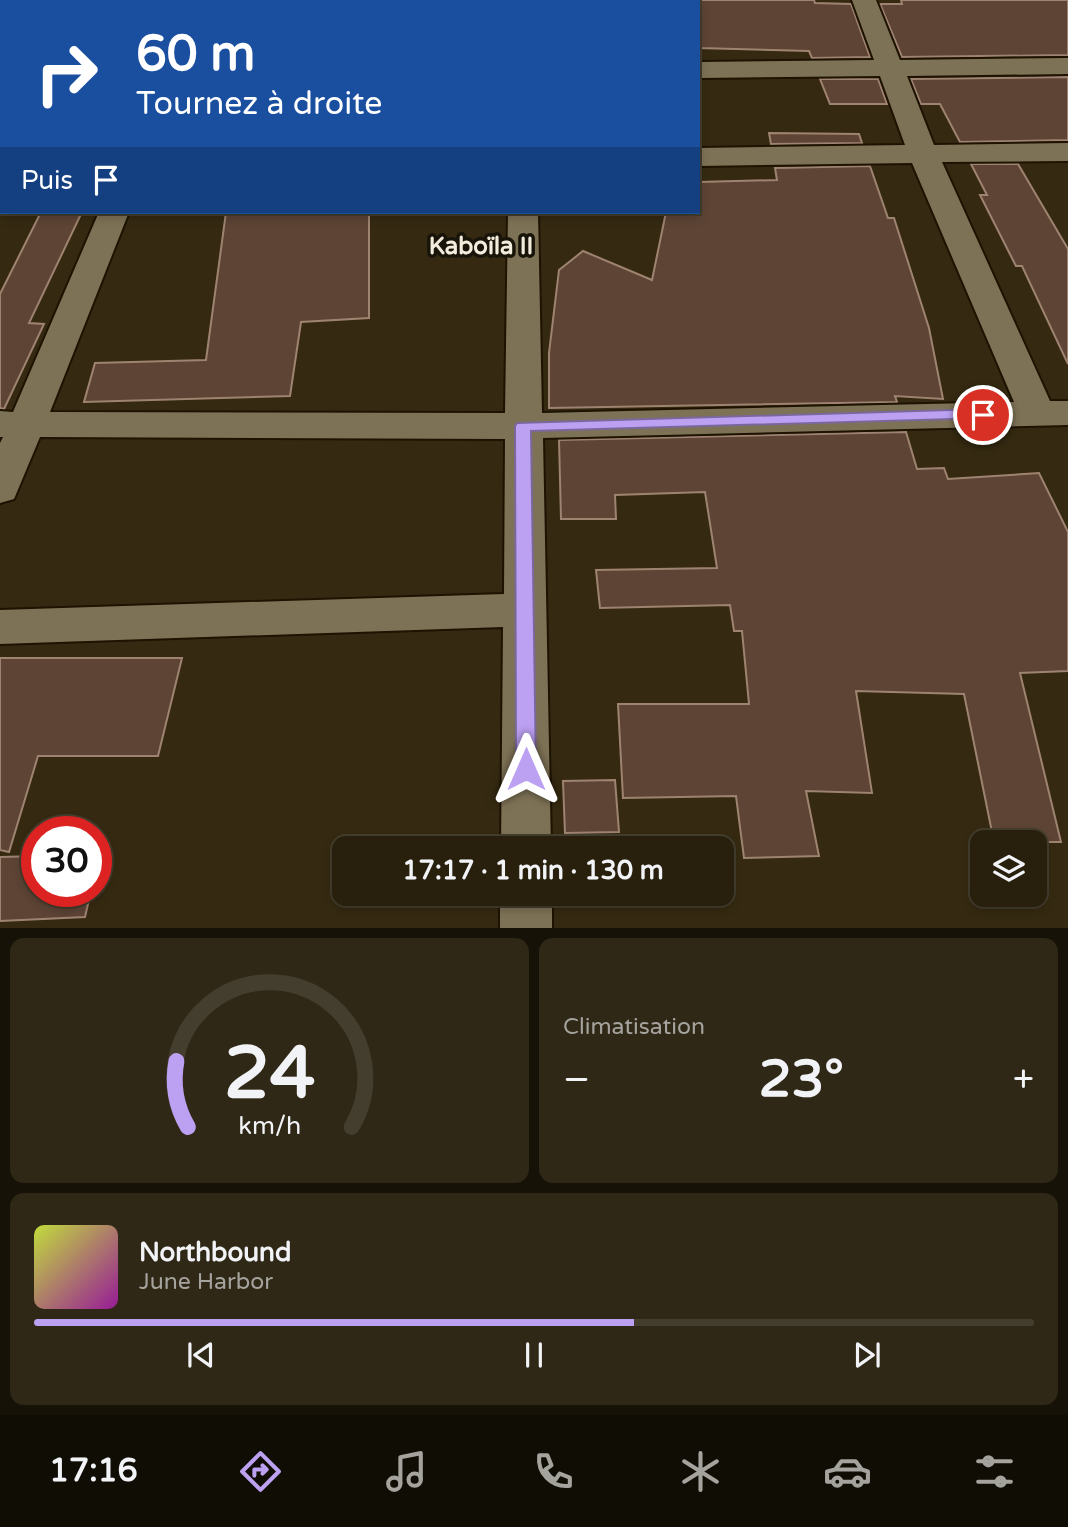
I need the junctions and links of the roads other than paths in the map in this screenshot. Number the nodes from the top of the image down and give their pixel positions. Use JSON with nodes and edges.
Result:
{"nodes":[{"id":1,"x":864,"y":0,"type":"edge"},
{"id":2,"x":1068,"y":66,"type":"edge"},
{"id":3,"x":888,"y":68,"type":"junction"},
{"id":4,"x":700,"y":70,"type":"edge"},
{"id":5,"x":1068,"y":152,"type":"edge"},
{"id":6,"x":924,"y":156,"type":"junction"},
{"id":7,"x":700,"y":157,"type":"edge"},
{"id":8,"x":113,"y":214,"type":"edge"},
{"id":9,"x":523,"y":214,"type":"edge"},
{"id":10,"x":1052,"y":413,"type":"edge"},
{"id":11,"x":13,"y":424,"type":"edge"},
{"id":12,"x":523,"y":426,"type":"junction"},
{"id":13,"x":0,"y":489,"type":"edge"},
{"id":14,"x":526,"y":610,"type":"junction"},
{"id":15,"x":0,"y":627,"type":"edge"},
{"id":16,"x":526,"y":836,"type":"edge"},
{"id":17,"x":526,"y":906,"type":"edge"},
{"id":18,"x":526,"y":928,"type":"edge"}],
"edges":[{"from":1,"to":3,"type":"street"},
{"from":2,"to":3,"type":"street"},
{"from":3,"to":4,"type":"street"},
{"from":3,"to":6,"type":"street"},
{"from":5,"to":6,"type":"street"},
{"from":6,"to":7,"type":"street"},
{"from":6,"to":10,"type":"street"},
{"from":8,"to":11,"type":"street"},
{"from":9,"to":12,"type":"street"},
{"from":10,"to":12,"type":"street"},
{"from":11,"to":12,"type":"street"},
{"from":11,"to":13,"type":"street"},
{"from":12,"to":14,"type":"street"},
{"from":14,"to":15,"type":"street"},
{"from":14,"to":16,"type":"street"},
{"from":17,"to":18,"type":"street"}]}
